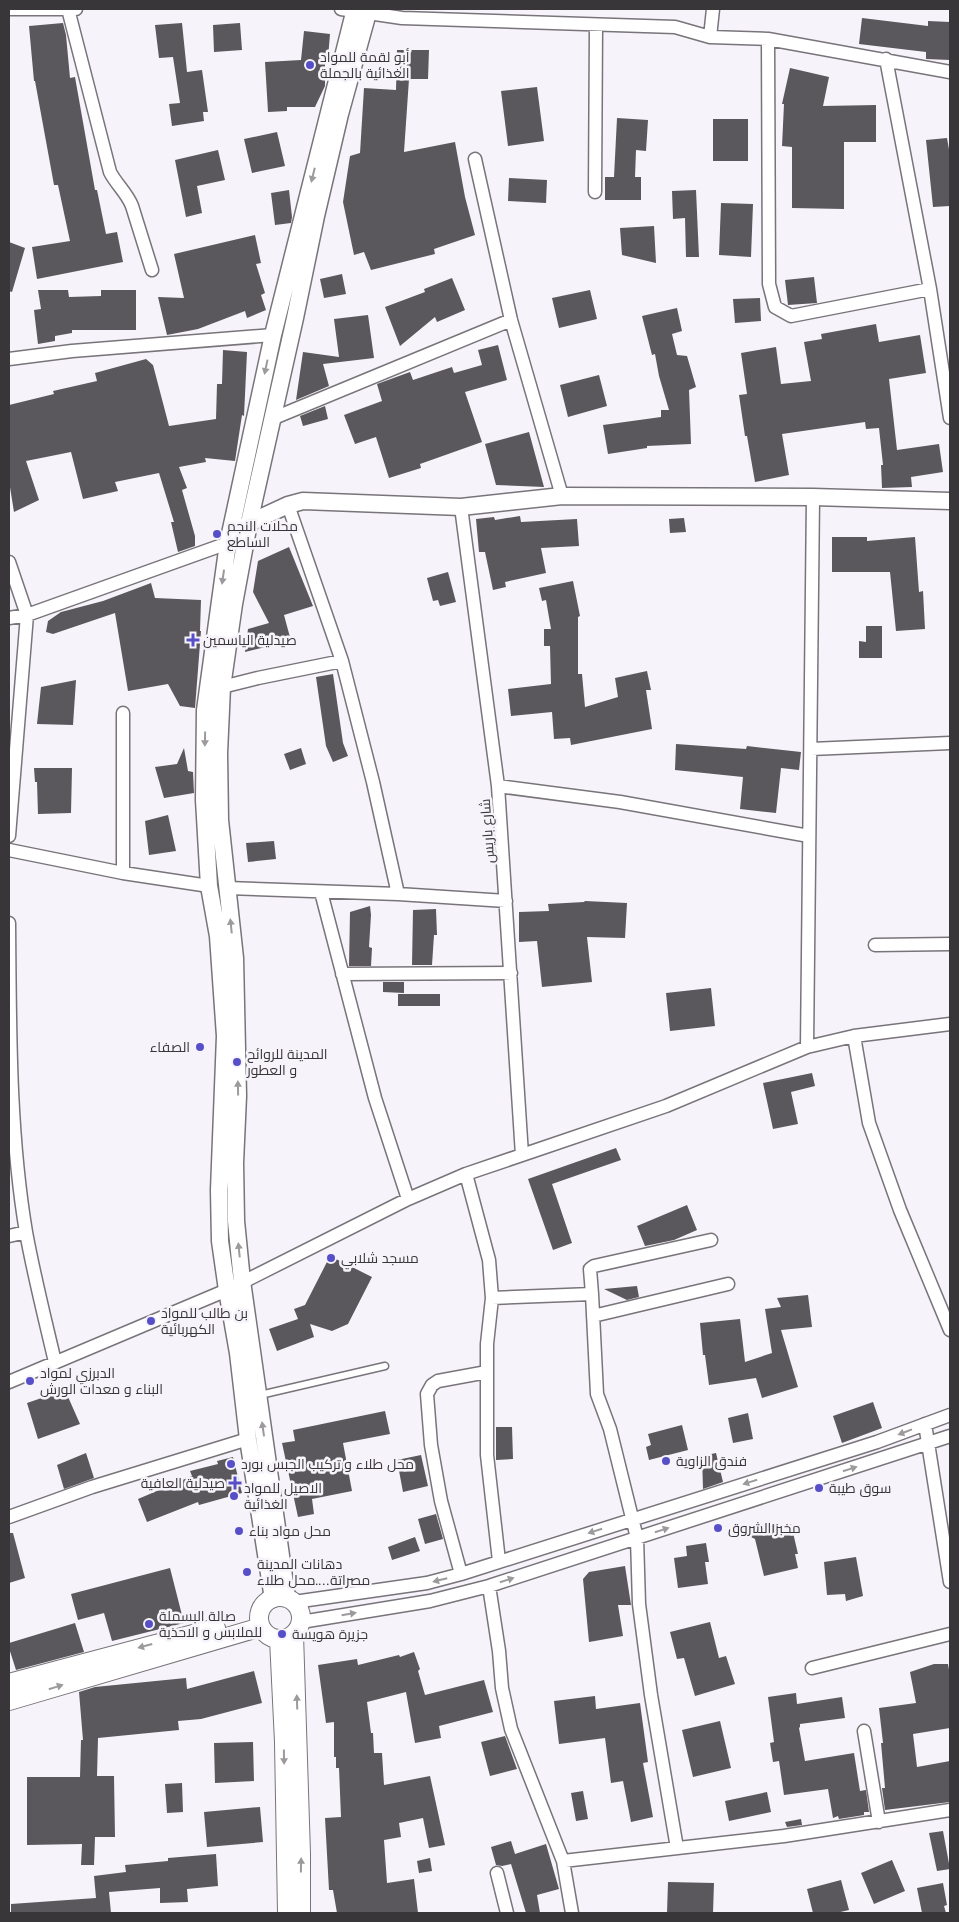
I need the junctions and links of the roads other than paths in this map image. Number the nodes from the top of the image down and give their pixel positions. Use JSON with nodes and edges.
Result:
{"nodes":[{"id":1,"x":9,"y":9,"type":"edge"},
{"id":2,"x":68,"y":9,"type":"edge"},
{"id":3,"x":76,"y":9,"type":"edge"},
{"id":4,"x":713,"y":9,"type":"edge"},
{"id":5,"x":358,"y":10,"type":"edge"},
{"id":6,"x":596,"y":26,"type":"junction"},
{"id":7,"x":710,"y":37,"type":"junction"},
{"id":8,"x":768,"y":39,"type":"junction"},
{"id":9,"x":886,"y":59,"type":"junction"},
{"id":10,"x":950,"y":72,"type":"edge"},
{"id":11,"x":475,"y":160,"type":"dead end"},
{"id":12,"x":595,"y":192,"type":"dead end"},
{"id":13,"x":152,"y":270,"type":"dead end"},
{"id":14,"x":930,"y":289,"type":"junction"},
{"id":15,"x":512,"y":320,"type":"junction"},
{"id":16,"x":274,"y":335,"type":"junction"},
{"id":17,"x":9,"y":359,"type":"edge"},
{"id":18,"x":274,"y":418,"type":"junction"},
{"id":19,"x":950,"y":418,"type":"edge"},
{"id":20,"x":562,"y":496,"type":"junction"},
{"id":21,"x":813,"y":497,"type":"junction"},
{"id":22,"x":950,"y":501,"type":"edge"},
{"id":23,"x":288,"y":505,"type":"junction"},
{"id":24,"x":461,"y":507,"type":"junction"},
{"id":25,"x":249,"y":524,"type":"junction"},
{"id":26,"x":228,"y":543,"type":"junction"},
{"id":27,"x":9,"y":562,"type":"edge"},
{"id":28,"x":27,"y":615,"type":"junction"},
{"id":29,"x":9,"y":618,"type":"edge"},
{"id":30,"x":342,"y":661,"type":"junction"},
{"id":31,"x":222,"y":687,"type":"junction"},
{"id":32,"x":123,"y":713,"type":"dead end"},
{"id":33,"x":950,"y":743,"type":"edge"},
{"id":34,"x":811,"y":749,"type":"junction"},
{"id":35,"x":498,"y":786,"type":"junction"},
{"id":36,"x":9,"y":836,"type":"edge"},
{"id":37,"x":809,"y":836,"type":"junction"},
{"id":38,"x":9,"y":850,"type":"edge"},
{"id":39,"x":123,"y":873,"type":"junction"},
{"id":40,"x":209,"y":886,"type":"junction"},
{"id":41,"x":227,"y":888,"type":"junction"},
{"id":42,"x":321,"y":892,"type":"junction"},
{"id":43,"x":398,"y":894,"type":"junction"},
{"id":44,"x":506,"y":901,"type":"junction"},
{"id":45,"x":9,"y":923,"type":"edge"},
{"id":46,"x":950,"y":944,"type":"edge"},
{"id":47,"x":875,"y":945,"type":"dead end"},
{"id":48,"x":511,"y":973,"type":"junction"},
{"id":49,"x":342,"y":974,"type":"junction"},
{"id":50,"x":950,"y":1024,"type":"edge"},
{"id":51,"x":854,"y":1036,"type":"junction"},
{"id":52,"x":807,"y":1047,"type":"junction"},
{"id":53,"x":10,"y":1078,"type":"edge"},
{"id":54,"x":522,"y":1155,"type":"junction"},
{"id":55,"x":466,"y":1174,"type":"junction"},
{"id":56,"x":408,"y":1199,"type":"junction"},
{"id":57,"x":26,"y":1232,"type":"junction"},
{"id":58,"x":9,"y":1236,"type":"edge"},
{"id":59,"x":711,"y":1240,"type":"dead end"},
{"id":60,"x":242,"y":1281,"type":"junction"},
{"id":61,"x":728,"y":1284,"type":"dead end"},
{"id":62,"x":227,"y":1290,"type":"junction"},
{"id":63,"x":592,"y":1294,"type":"junction"},
{"id":64,"x":492,"y":1298,"type":"junction"},
{"id":65,"x":593,"y":1316,"type":"junction"},
{"id":66,"x":950,"y":1330,"type":"edge"},
{"id":67,"x":55,"y":1362,"type":"junction"},
{"id":68,"x":385,"y":1366,"type":"dead end"},
{"id":69,"x":487,"y":1372,"type":"junction"},
{"id":70,"x":9,"y":1382,"type":"edge"},
{"id":71,"x":259,"y":1395,"type":"junction"},
{"id":72,"x":950,"y":1415,"type":"edge"},
{"id":73,"x":925,"y":1424,"type":"junction"},
{"id":74,"x":950,"y":1436,"type":"edge"},
{"id":75,"x":248,"y":1439,"type":"junction"},
{"id":76,"x":928,"y":1444,"type":"junction"},
{"id":77,"x":9,"y":1517,"type":"edge"},
{"id":78,"x":632,"y":1519,"type":"junction"},
{"id":79,"x":637,"y":1538,"type":"junction"},
{"id":80,"x":499,"y":1562,"type":"junction"},
{"id":81,"x":461,"y":1574,"type":"junction"},
{"id":82,"x":950,"y":1582,"type":"edge"},
{"id":83,"x":489,"y":1586,"type":"junction"},
{"id":84,"x":285,"y":1600,"type":"junction"},
{"id":85,"x":261,"y":1622,"type":"junction"},
{"id":86,"x":291,"y":1632,"type":"junction"},
{"id":87,"x":950,"y":1634,"type":"edge"},
{"id":88,"x":812,"y":1668,"type":"dead end"},
{"id":89,"x":9,"y":1683,"type":"edge"},
{"id":90,"x":9,"y":1701,"type":"edge"},
{"id":91,"x":864,"y":1730,"type":"dead end"},
{"id":92,"x":950,"y":1810,"type":"edge"},
{"id":93,"x":879,"y":1822,"type":"junction"},
{"id":94,"x":677,"y":1848,"type":"junction"},
{"id":95,"x":563,"y":1861,"type":"junction"},
{"id":96,"x":496,"y":1874,"type":"dead end"},
{"id":97,"x":287,"y":1913,"type":"edge"},
{"id":98,"x":301,"y":1913,"type":"edge"},
{"id":99,"x":507,"y":1913,"type":"edge"},
{"id":100,"x":572,"y":1913,"type":"edge"}],
"edges":[{"from":1,"to":2,"type":"street"},
{"from":2,"to":3,"type":"street"},
{"from":2,"to":13,"type":"street"},
{"from":4,"to":7,"type":"street"},
{"from":5,"to":6,"type":"street"},
{"from":5,"to":16,"type":"street","one_way":true},
{"from":5,"to":18,"type":"street"},
{"from":6,"to":7,"type":"street"},
{"from":6,"to":12,"type":"street"},
{"from":7,"to":8,"type":"street"},
{"from":8,"to":9,"type":"street"},
{"from":8,"to":14,"type":"street"},
{"from":9,"to":10,"type":"street"},
{"from":9,"to":14,"type":"street"},
{"from":11,"to":15,"type":"street"},
{"from":14,"to":19,"type":"street"},
{"from":15,"to":18,"type":"street"},
{"from":15,"to":20,"type":"street"},
{"from":16,"to":17,"type":"street"},
{"from":16,"to":26,"type":"street","one_way":true},
{"from":18,"to":25,"type":"street"},
{"from":20,"to":21,"type":"street"},
{"from":20,"to":24,"type":"street"},
{"from":21,"to":22,"type":"street"},
{"from":21,"to":34,"type":"street"},
{"from":23,"to":24,"type":"street"},
{"from":23,"to":25,"type":"street"},
{"from":23,"to":30,"type":"street"},
{"from":24,"to":35,"type":"street","name":"شارع باريس"},
{"from":25,"to":26,"type":"street"},
{"from":25,"to":31,"type":"street"},
{"from":26,"to":28,"type":"street"},
{"from":26,"to":40,"type":"street","one_way":true},
{"from":27,"to":28,"type":"street"},
{"from":28,"to":29,"type":"street"},
{"from":28,"to":36,"type":"street"},
{"from":30,"to":31,"type":"street"},
{"from":30,"to":43,"type":"street"},
{"from":31,"to":41,"type":"street"},
{"from":32,"to":39,"type":"street"},
{"from":33,"to":34,"type":"street"},
{"from":34,"to":37,"type":"street"},
{"from":35,"to":37,"type":"street"},
{"from":35,"to":44,"type":"street","name":"شارع باريس"},
{"from":37,"to":52,"type":"street"},
{"from":38,"to":39,"type":"street"},
{"from":39,"to":40,"type":"street"},
{"from":40,"to":62,"type":"street"},
{"from":41,"to":42,"type":"street"},
{"from":60,"to":41,"type":"street","one_way":true},
{"from":42,"to":43,"type":"street"},
{"from":42,"to":49,"type":"street"},
{"from":43,"to":44,"type":"street"},
{"from":44,"to":48,"type":"street","name":"شارع باريس"},
{"from":45,"to":53,"type":"street"},
{"from":46,"to":47,"type":"street"},
{"from":48,"to":49,"type":"street"},
{"from":48,"to":54,"type":"street","name":"شارع باريس"},
{"from":49,"to":56,"type":"street"},
{"from":50,"to":51,"type":"street"},
{"from":51,"to":52,"type":"street"},
{"from":51,"to":66,"type":"street"},
{"from":52,"to":54,"type":"street"},
{"from":53,"to":57,"type":"street"},
{"from":54,"to":55,"type":"street"},
{"from":55,"to":56,"type":"street"},
{"from":55,"to":64,"type":"street"},
{"from":56,"to":60,"type":"street"},
{"from":57,"to":58,"type":"street"},
{"from":57,"to":67,"type":"street"},
{"from":59,"to":63,"type":"street"},
{"from":60,"to":62,"type":"street"},
{"from":60,"to":71,"type":"street"},
{"from":61,"to":65,"type":"street"},
{"from":62,"to":67,"type":"street"},
{"from":62,"to":75,"type":"street"},
{"from":63,"to":64,"type":"street"},
{"from":63,"to":65,"type":"street"},
{"from":64,"to":69,"type":"street"},
{"from":65,"to":78,"type":"street"},
{"from":67,"to":70,"type":"street"},
{"from":68,"to":71,"type":"lane"},
{"from":69,"to":80,"type":"street"},
{"from":69,"to":81,"type":"street"},
{"from":84,"to":71,"type":"street","one_way":true},
{"from":72,"to":73,"type":"street"},
{"from":73,"to":76,"type":"street"},
{"from":73,"to":78,"type":"street","one_way":true},
{"from":74,"to":76,"type":"street"},
{"from":75,"to":77,"type":"street"},
{"from":75,"to":84,"type":"street"},
{"from":79,"to":76,"type":"street","one_way":true},
{"from":76,"to":82,"type":"street"},
{"from":78,"to":79,"type":"street"},
{"from":78,"to":80,"type":"street","one_way":true},
{"from":83,"to":79,"type":"street","one_way":true},
{"from":79,"to":94,"type":"street"},
{"from":80,"to":81,"type":"street"},
{"from":81,"to":84,"type":"street","one_way":true},
{"from":86,"to":83,"type":"street","one_way":true},
{"from":83,"to":95,"type":"street"},
{"from":84,"to":85,"type":"main road"},
{"from":84,"to":86,"type":"main road"},
{"from":85,"to":86,"type":"main road"},
{"from":85,"to":89,"type":"main road","one_way":true},
{"from":90,"to":85,"type":"main road","one_way":true},
{"from":86,"to":97,"type":"main road","one_way":true},
{"from":98,"to":86,"type":"main road","one_way":true},
{"from":87,"to":88,"type":"street"},
{"from":91,"to":93,"type":"street"},
{"from":92,"to":93,"type":"street"},
{"from":93,"to":94,"type":"street"},
{"from":94,"to":95,"type":"street"},
{"from":95,"to":100,"type":"street"},
{"from":96,"to":99,"type":"street"}]}
